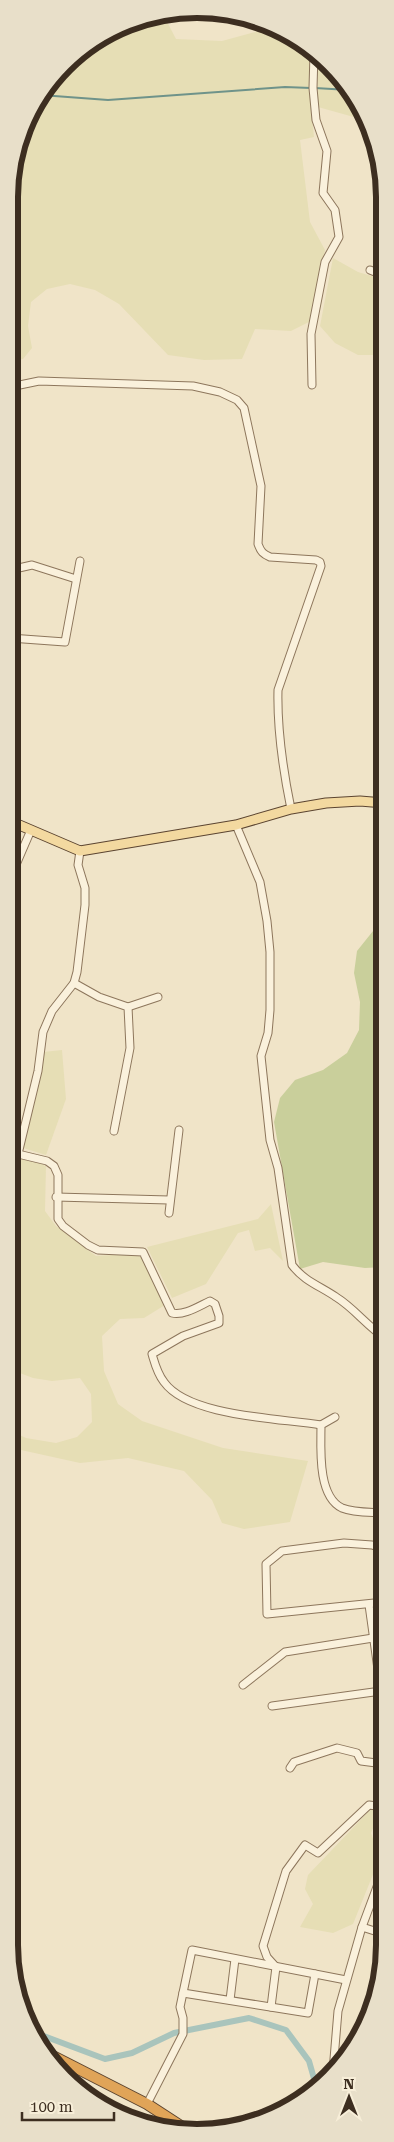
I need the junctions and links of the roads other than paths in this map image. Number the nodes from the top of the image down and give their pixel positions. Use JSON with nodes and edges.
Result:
{"nodes":[{"id":1,"x":314,"y":61,"type":"edge"},
{"id":2,"x":370,"y":270,"type":"dead end"},
{"id":3,"x":376,"y":272,"type":"edge"},
{"id":4,"x":312,"y":385,"type":"dead end"},
{"id":5,"x":18,"y":386,"type":"edge"},
{"id":6,"x":80,"y":561,"type":"dead end"},
{"id":7,"x":18,"y":568,"type":"edge"},
{"id":8,"x":76,"y":579,"type":"junction"},
{"id":9,"x":18,"y":639,"type":"edge"},
{"id":10,"x":376,"y":802,"type":"edge"},
{"id":11,"x":291,"y":809,"type":"junction"},
{"id":12,"x":18,"y":824,"type":"edge"},
{"id":13,"x":236,"y":825,"type":"junction"},
{"id":14,"x":31,"y":830,"type":"junction"},
{"id":15,"x":80,"y":851,"type":"junction"},
{"id":16,"x":18,"y":860,"type":"edge"},
{"id":17,"x":74,"y":983,"type":"junction"},
{"id":18,"x":158,"y":997,"type":"dead end"},
{"id":19,"x":128,"y":1007,"type":"junction"},
{"id":20,"x":179,"y":1130,"type":"dead end"},
{"id":21,"x":114,"y":1131,"type":"dead end"},
{"id":22,"x":18,"y":1154,"type":"joint"},
{"id":23,"x":56,"y":1197,"type":"junction"},
{"id":24,"x":169,"y":1200,"type":"junction"},
{"id":25,"x":169,"y":1213,"type":"dead end"},
{"id":26,"x":376,"y":1330,"type":"edge"},
{"id":27,"x":335,"y":1417,"type":"dead end"},
{"id":28,"x":321,"y":1425,"type":"junction"},
{"id":29,"x":376,"y":1512,"type":"edge"},
{"id":30,"x":376,"y":1546,"type":"edge"},
{"id":31,"x":376,"y":1604,"type":"edge"},
{"id":32,"x":369,"y":1605,"type":"junction"},
{"id":33,"x":373,"y":1638,"type":"junction"},
{"id":34,"x":376,"y":1658,"type":"edge"},
{"id":35,"x":243,"y":1685,"type":"dead end"},
{"id":36,"x":376,"y":1692,"type":"edge"},
{"id":37,"x":272,"y":1706,"type":"dead end"},
{"id":38,"x":376,"y":1763,"type":"edge"},
{"id":39,"x":290,"y":1768,"type":"dead end"},
{"id":40,"x":376,"y":1806,"type":"edge"},
{"id":41,"x":376,"y":1889,"type":"edge"},
{"id":42,"x":362,"y":1926,"type":"junction"},
{"id":43,"x":376,"y":1931,"type":"edge"},
{"id":44,"x":235,"y":1959,"type":"junction"},
{"id":45,"x":276,"y":1967,"type":"junction"},
{"id":46,"x":315,"y":1974,"type":"junction"},
{"id":47,"x":346,"y":1980,"type":"junction"},
{"id":48,"x":183,"y":1993,"type":"junction"},
{"id":49,"x":230,"y":2000,"type":"junction"},
{"id":50,"x":270,"y":2007,"type":"junction"},
{"id":51,"x":59,"y":2059,"type":"edge"},
{"id":52,"x":334,"y":2061,"type":"edge"},
{"id":53,"x":147,"y":2104,"type":"junction"},
{"id":54,"x":177,"y":2123,"type":"edge"}],
"edges":[{"from":1,"to":4,"type":"street"},
{"from":2,"to":3,"type":"street"},
{"from":5,"to":11,"type":"street"},
{"from":6,"to":8,"type":"street"},
{"from":7,"to":8,"type":"street"},
{"from":8,"to":9,"type":"street"},
{"from":10,"to":11,"type":"main road"},
{"from":11,"to":13,"type":"main road"},
{"from":12,"to":14,"type":"main road"},
{"from":13,"to":15,"type":"main road"},
{"from":13,"to":26,"type":"street"},
{"from":14,"to":15,"type":"main road"},
{"from":14,"to":16,"type":"street"},
{"from":15,"to":17,"type":"street"},
{"from":17,"to":19,"type":"street"},
{"from":17,"to":22,"type":"street"},
{"from":18,"to":19,"type":"street"},
{"from":19,"to":21,"type":"street"},
{"from":20,"to":24,"type":"street"},
{"from":22,"to":23,"type":"street"},
{"from":23,"to":24,"type":"street"},
{"from":23,"to":28,"type":"street"},
{"from":24,"to":25,"type":"street"},
{"from":27,"to":28,"type":"street"},
{"from":28,"to":29,"type":"street"},
{"from":30,"to":32,"type":"street"},
{"from":31,"to":32,"type":"street"},
{"from":32,"to":33,"type":"street"},
{"from":33,"to":34,"type":"street"},
{"from":33,"to":35,"type":"street"},
{"from":36,"to":37,"type":"street"},
{"from":38,"to":39,"type":"street"},
{"from":40,"to":45,"type":"street"},
{"from":41,"to":42,"type":"street"},
{"from":42,"to":43,"type":"street"},
{"from":42,"to":47,"type":"street"},
{"from":44,"to":45,"type":"street"},
{"from":44,"to":48,"type":"street"},
{"from":44,"to":49,"type":"street"},
{"from":45,"to":46,"type":"street"},
{"from":45,"to":50,"type":"street"},
{"from":46,"to":47,"type":"street"},
{"from":46,"to":50,"type":"street"},
{"from":47,"to":52,"type":"street"},
{"from":48,"to":49,"type":"street"},
{"from":48,"to":53,"type":"street"},
{"from":49,"to":50,"type":"street"},
{"from":51,"to":53,"type":"highway"},
{"from":53,"to":54,"type":"highway"}]}
